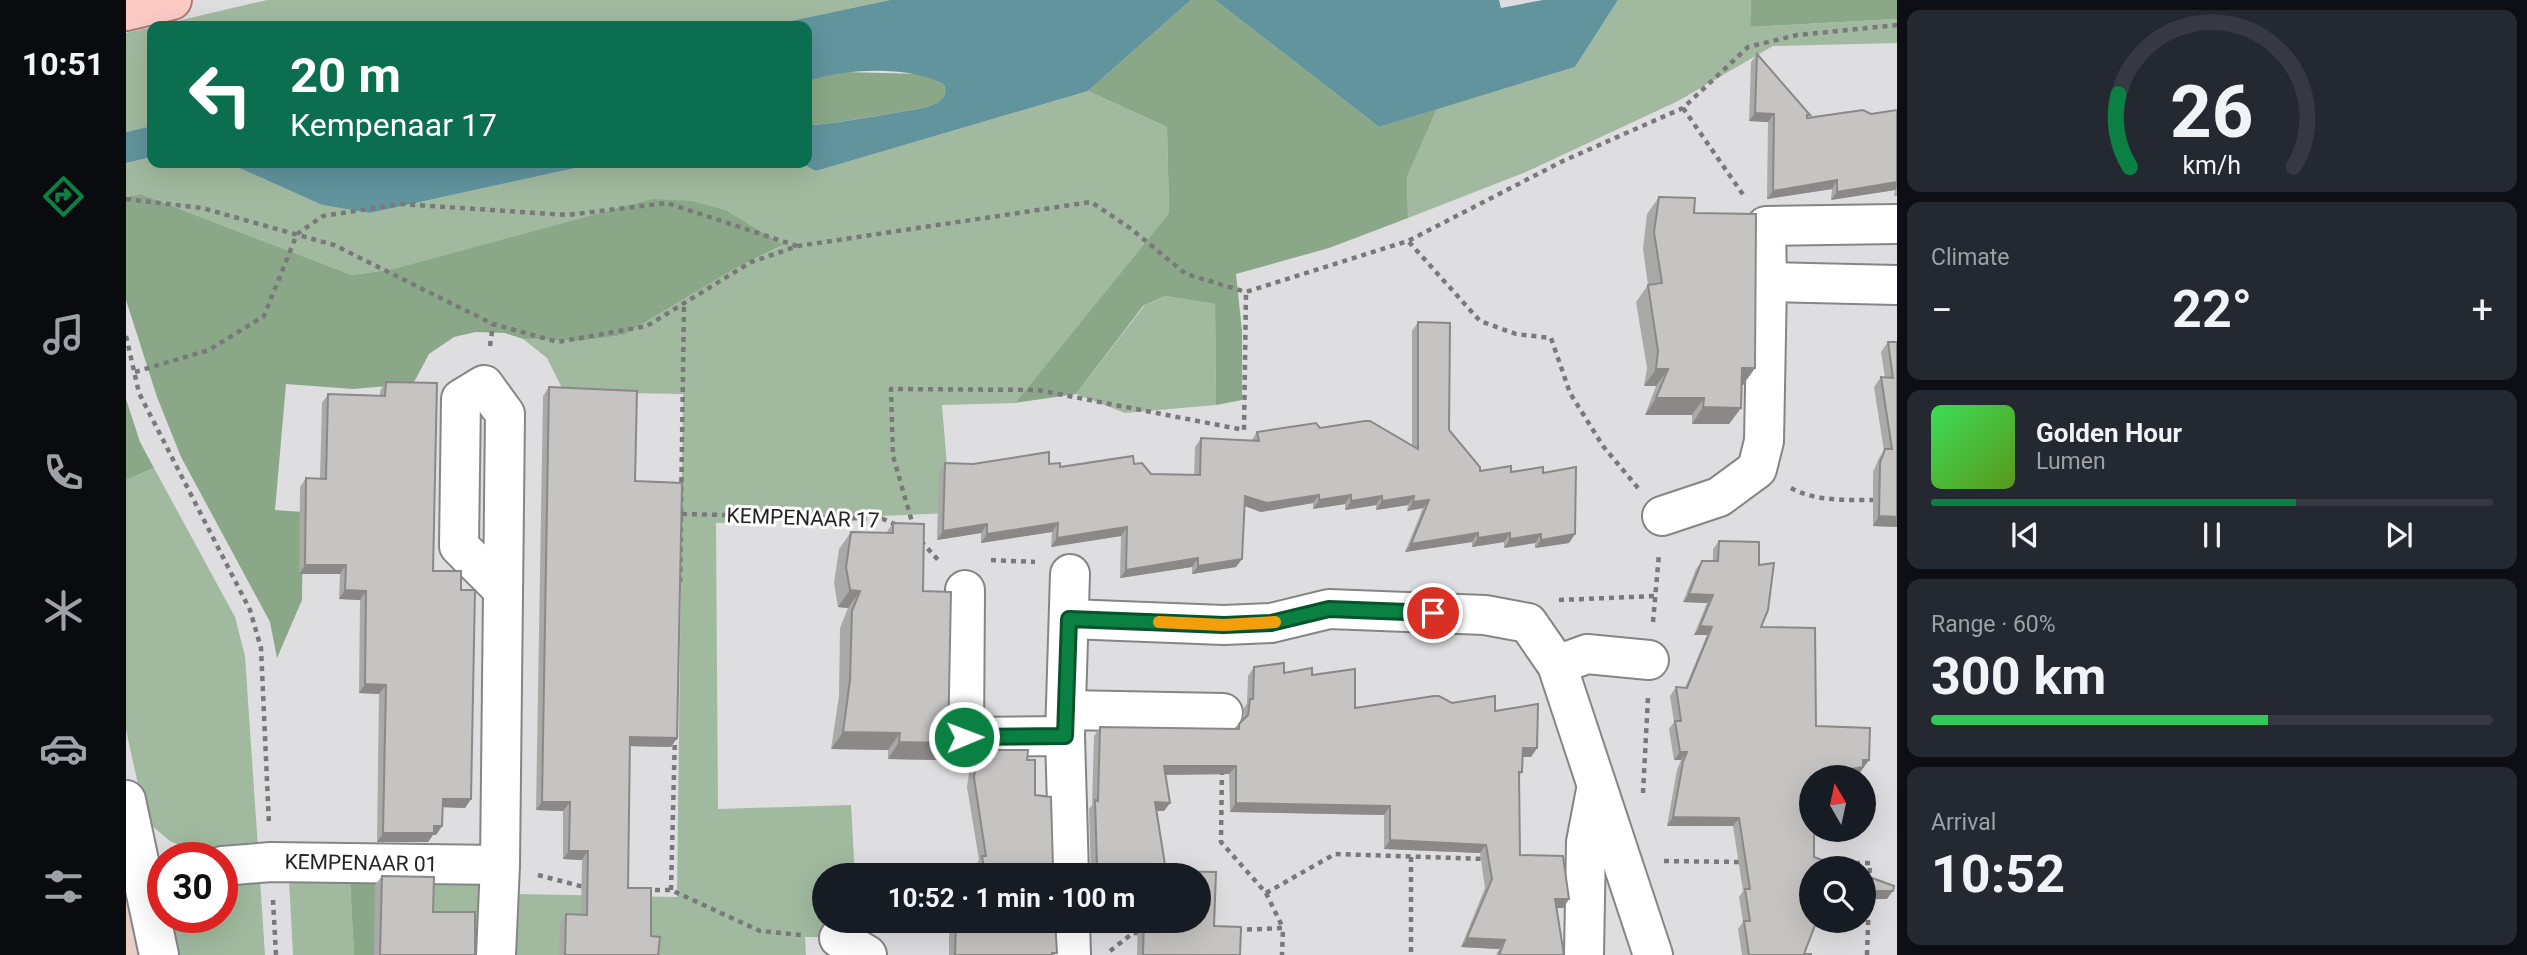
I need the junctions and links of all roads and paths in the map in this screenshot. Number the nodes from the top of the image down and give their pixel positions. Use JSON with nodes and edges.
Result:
{"nodes":[{"id":1,"x":172,"y":0,"type":"edge"},
{"id":2,"x":126,"y":11,"type":"edge"},
{"id":3,"x":1897,"y":25,"type":"edge"},
{"id":4,"x":1683,"y":108,"type":"junction"},
{"id":5,"x":126,"y":199,"type":"edge"},
{"id":6,"x":1897,"y":224,"type":"edge"},
{"id":7,"x":1766,"y":226,"type":"junction"},
{"id":8,"x":297,"y":234,"type":"junction"},
{"id":9,"x":1408,"y":241,"type":"junction"},
{"id":10,"x":798,"y":246,"type":"junction"},
{"id":11,"x":1768,"y":282,"type":"junction"},
{"id":12,"x":1897,"y":285,"type":"edge"},
{"id":13,"x":1247,"y":292,"type":"junction"},
{"id":14,"x":684,"y":303,"type":"junction"},
{"id":15,"x":126,"y":336,"type":"edge"},
{"id":16,"x":135,"y":372,"type":"junction"},
{"id":17,"x":1757,"y":469,"type":"junction"},
{"id":18,"x":1887,"y":499,"type":"edge"},
{"id":19,"x":682,"y":514,"type":"junction"},
{"id":20,"x":1662,"y":516,"type":"junction"},
{"id":21,"x":915,"y":534,"type":"junction"},
{"id":22,"x":1070,"y":574,"type":"joint"},
{"id":23,"x":974,"y":575,"type":"junction"},
{"id":24,"x":680,"y":584,"type":"edge"},
{"id":25,"x":502,"y":589,"type":"dead end"},
{"id":26,"x":1656,"y":596,"type":"junction"},
{"id":27,"x":1069,"y":619,"type":"junction"},
{"id":28,"x":1528,"y":623,"type":"junction"},
{"id":29,"x":1649,"y":660,"type":"junction"},
{"id":30,"x":1557,"y":665,"type":"junction"},
{"id":31,"x":1223,"y":713,"type":"joint"},
{"id":32,"x":676,"y":723,"type":"edge"},
{"id":33,"x":1066,"y":723,"type":"junction"},
{"id":34,"x":1597,"y":787,"type":"junction"},
{"id":35,"x":1643,"y":795,"type":"dead end"},
{"id":36,"x":126,"y":800,"type":"edge"},
{"id":37,"x":1410,"y":857,"type":"junction"},
{"id":38,"x":1491,"y":859,"type":"edge"},
{"id":39,"x":147,"y":860,"type":"edge"},
{"id":40,"x":271,"y":862,"type":"junction"},
{"id":41,"x":1747,"y":862,"type":"edge"},
{"id":42,"x":1069,"y":863,"type":"edge"},
{"id":43,"x":238,"y":865,"type":"edge"},
{"id":44,"x":500,"y":865,"type":"junction"},
{"id":45,"x":592,"y":889,"type":"edge"},
{"id":46,"x":645,"y":890,"type":"edge"},
{"id":47,"x":671,"y":890,"type":"junction"},
{"id":48,"x":1266,"y":893,"type":"junction"},
{"id":49,"x":1634,"y":902,"type":"junction"},
{"id":50,"x":1283,"y":928,"type":"junction"},
{"id":51,"x":1228,"y":930,"type":"edge"},
{"id":52,"x":157,"y":933,"type":"edge"},
{"id":53,"x":1070,"y":933,"type":"edge"},
{"id":54,"x":1133,"y":933,"type":"edge"},
{"id":55,"x":1868,"y":933,"type":"edge"},
{"id":56,"x":853,"y":946,"type":"edge"},
{"id":57,"x":159,"y":955,"type":"edge"},
{"id":58,"x":276,"y":955,"type":"edge"},
{"id":59,"x":496,"y":955,"type":"edge"},
{"id":60,"x":1071,"y":955,"type":"edge"},
{"id":61,"x":1110,"y":955,"type":"edge"},
{"id":62,"x":1282,"y":955,"type":"edge"},
{"id":63,"x":1410,"y":955,"type":"edge"},
{"id":64,"x":1584,"y":955,"type":"edge"},
{"id":65,"x":1653,"y":955,"type":"edge"},
{"id":66,"x":1867,"y":955,"type":"edge"}],
"edges":[{"from":1,"to":2,"type":"main road"},
{"from":3,"to":4,"type":"path"},
{"from":4,"to":7,"type":"path"},
{"from":4,"to":9,"type":"path"},
{"from":5,"to":8,"type":"path"},
{"from":6,"to":7,"type":"street"},
{"from":7,"to":11,"type":"street"},
{"from":8,"to":10,"type":"path"},
{"from":8,"to":14,"type":"path"},
{"from":8,"to":16,"type":"path"},
{"from":9,"to":13,"type":"path"},
{"from":9,"to":20,"type":"path"},
{"from":10,"to":13,"type":"path"},
{"from":10,"to":14,"type":"path"},
{"from":11,"to":12,"type":"street"},
{"from":11,"to":17,"type":"street"},
{"from":13,"to":21,"type":"path"},
{"from":14,"to":19,"type":"path"},
{"from":15,"to":16,"type":"path"},
{"from":16,"to":40,"type":"path"},
{"from":17,"to":18,"type":"path"},
{"from":17,"to":20,"type":"street"},
{"from":19,"to":21,"type":"path","name":"KEMPENAAR 17"},
{"from":19,"to":24,"type":"path"},
{"from":20,"to":26,"type":"path"},
{"from":21,"to":23,"type":"path","name":"KEMPENAAR 17"},
{"from":22,"to":23,"type":"path"},
{"from":22,"to":27,"type":"street"},
{"from":23,"to":33,"type":"street"},
{"from":25,"to":44,"type":"street"},
{"from":26,"to":28,"type":"path"},
{"from":26,"to":29,"type":"path"},
{"from":27,"to":28,"type":"street"},
{"from":27,"to":33,"type":"street"},
{"from":28,"to":30,"type":"street"},
{"from":29,"to":30,"type":"street"},
{"from":29,"to":35,"type":"path"},
{"from":30,"to":34,"type":"street"},
{"from":31,"to":33,"type":"street"},
{"from":31,"to":48,"type":"path"},
{"from":32,"to":47,"type":"path"},
{"from":33,"to":42,"type":"street"},
{"from":34,"to":49,"type":"street"},
{"from":34,"to":64,"type":"street"},
{"from":36,"to":39,"type":"street"},
{"from":37,"to":38,"type":"path"},
{"from":37,"to":48,"type":"path"},
{"from":37,"to":63,"type":"path"},
{"from":40,"to":43,"type":"street","name":"KEMPENAAR 01"},
{"from":40,"to":44,"type":"street","name":"KEMPENAAR 01"},
{"from":40,"to":58,"type":"path"},
{"from":41,"to":49,"type":"path"},
{"from":44,"to":45,"type":"path"},
{"from":44,"to":59,"type":"street"},
{"from":46,"to":47,"type":"path"},
{"from":47,"to":56,"type":"path"},
{"from":48,"to":50,"type":"path"},
{"from":49,"to":65,"type":"street"},
{"from":50,"to":51,"type":"path"},
{"from":50,"to":62,"type":"path"},
{"from":52,"to":57,"type":"street"},
{"from":53,"to":60,"type":"street"},
{"from":54,"to":61,"type":"path"},
{"from":55,"to":66,"type":"path"}]}
